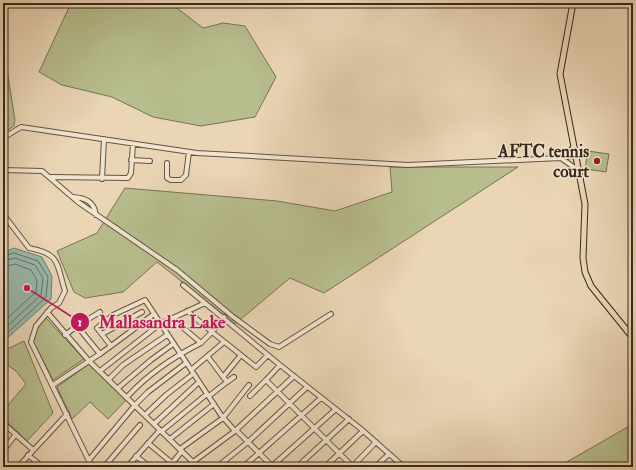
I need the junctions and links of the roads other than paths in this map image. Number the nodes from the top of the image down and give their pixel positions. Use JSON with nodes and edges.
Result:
{"nodes":[{"id":1,"x":573,"y":3,"type":"edge"},
{"id":2,"x":3,"y":138,"type":"edge"},
{"id":3,"x":104,"y":140,"type":"junction"},
{"id":4,"x":133,"y":144,"type":"junction"},
{"id":5,"x":574,"y":147,"type":"junction"},
{"id":6,"x":189,"y":152,"type":"junction"},
{"id":7,"x":576,"y":155,"type":"junction"},
{"id":8,"x":563,"y":158,"type":"junction"},
{"id":9,"x":132,"y":160,"type":"junction"},
{"id":10,"x":150,"y":161,"type":"dead end"},
{"id":11,"x":167,"y":164,"type":"dead end"},
{"id":12,"x":3,"y":170,"type":"edge"},
{"id":13,"x":579,"y":171,"type":"junction"},
{"id":14,"x":50,"y":177,"type":"junction"},
{"id":15,"x":102,"y":178,"type":"junction"},
{"id":16,"x":72,"y":197,"type":"junction"},
{"id":17,"x":3,"y":214,"type":"edge"},
{"id":18,"x":96,"y":215,"type":"junction"},
{"id":19,"x":183,"y":285,"type":"dead end"},
{"id":20,"x":205,"y":303,"type":"junction"},
{"id":21,"x":186,"y":311,"type":"junction"},
{"id":22,"x":46,"y":312,"type":"junction"},
{"id":23,"x":100,"y":312,"type":"dead end"},
{"id":24,"x":142,"y":312,"type":"dead end"},
{"id":25,"x":154,"y":314,"type":"junction"},
{"id":26,"x":331,"y":314,"type":"dead end"},
{"id":27,"x":224,"y":317,"type":"junction"},
{"id":28,"x":172,"y":318,"type":"junction"},
{"id":29,"x":160,"y":324,"type":"junction"},
{"id":30,"x":77,"y":326,"type":"junction"},
{"id":31,"x":212,"y":332,"type":"junction"},
{"id":32,"x":102,"y":334,"type":"junction"},
{"id":33,"x":65,"y":335,"type":"junction"},
{"id":34,"x":167,"y":335,"type":"junction"},
{"id":35,"x":633,"y":338,"type":"edge"},
{"id":36,"x":224,"y":342,"type":"junction"},
{"id":37,"x":201,"y":343,"type":"junction"},
{"id":38,"x":173,"y":344,"type":"junction"},
{"id":39,"x":111,"y":346,"type":"junction"},
{"id":40,"x":180,"y":353,"type":"junction"},
{"id":41,"x":100,"y":354,"type":"junction"},
{"id":42,"x":241,"y":355,"type":"junction"},
{"id":43,"x":268,"y":355,"type":"junction"},
{"id":44,"x":208,"y":357,"type":"junction"},
{"id":45,"x":89,"y":361,"type":"junction"},
{"id":46,"x":186,"y":363,"type":"junction"},
{"id":47,"x":280,"y":365,"type":"junction"},
{"id":48,"x":100,"y":371,"type":"junction"},
{"id":49,"x":192,"y":372,"type":"junction"},
{"id":50,"x":294,"y":376,"type":"junction"},
{"id":51,"x":223,"y":377,"type":"junction"},
{"id":52,"x":234,"y":377,"type":"dead end"},
{"id":53,"x":109,"y":379,"type":"junction"},
{"id":54,"x":266,"y":380,"type":"junction"},
{"id":55,"x":199,"y":382,"type":"junction"},
{"id":56,"x":227,"y":382,"type":"junction"},
{"id":57,"x":53,"y":385,"type":"junction"},
{"id":58,"x":249,"y":385,"type":"dead end"},
{"id":59,"x":308,"y":387,"type":"junction"},
{"id":60,"x":118,"y":388,"type":"junction"},
{"id":61,"x":278,"y":392,"type":"junction"},
{"id":62,"x":208,"y":395,"type":"junction"},
{"id":63,"x":250,"y":396,"type":"dead end"},
{"id":64,"x":127,"y":397,"type":"junction"},
{"id":65,"x":321,"y":398,"type":"junction"},
{"id":66,"x":214,"y":404,"type":"junction"},
{"id":67,"x":291,"y":404,"type":"junction"},
{"id":68,"x":135,"y":405,"type":"junction"},
{"id":69,"x":336,"y":409,"type":"junction"},
{"id":70,"x":67,"y":414,"type":"junction"},
{"id":71,"x":145,"y":415,"type":"junction"},
{"id":72,"x":303,"y":416,"type":"junction"},
{"id":73,"x":223,"y":418,"type":"junction"},
{"id":74,"x":349,"y":420,"type":"junction"},
{"id":75,"x":140,"y":424,"type":"dead end"},
{"id":76,"x":154,"y":424,"type":"junction"},
{"id":77,"x":3,"y":426,"type":"edge"},
{"id":78,"x":315,"y":427,"type":"junction"},
{"id":79,"x":235,"y":430,"type":"junction"},
{"id":80,"x":161,"y":431,"type":"junction"},
{"id":81,"x":363,"y":431,"type":"junction"},
{"id":82,"x":16,"y":434,"type":"junction"},
{"id":83,"x":170,"y":439,"type":"junction"},
{"id":84,"x":328,"y":440,"type":"junction"},
{"id":85,"x":248,"y":442,"type":"junction"},
{"id":86,"x":376,"y":442,"type":"junction"},
{"id":87,"x":148,"y":443,"type":"junction"},
{"id":88,"x":32,"y":449,"type":"junction"},
{"id":89,"x":181,"y":450,"type":"junction"},
{"id":90,"x":3,"y":451,"type":"edge"},
{"id":91,"x":340,"y":453,"type":"junction"},
{"id":92,"x":259,"y":454,"type":"junction"},
{"id":93,"x":389,"y":454,"type":"junction"},
{"id":94,"x":28,"y":455,"type":"junction"},
{"id":95,"x":136,"y":456,"type":"junction"},
{"id":96,"x":89,"y":460,"type":"junction"},
{"id":97,"x":171,"y":465,"type":"edge"},
{"id":98,"x":195,"y":465,"type":"edge"},
{"id":99,"x":329,"y":465,"type":"edge"},
{"id":100,"x":353,"y":466,"type":"edge"},
{"id":101,"x":18,"y":467,"type":"edge"},
{"id":102,"x":43,"y":467,"type":"edge"},
{"id":103,"x":92,"y":467,"type":"edge"},
{"id":104,"x":104,"y":467,"type":"edge"},
{"id":105,"x":127,"y":467,"type":"edge"},
{"id":106,"x":150,"y":467,"type":"edge"},
{"id":107,"x":217,"y":467,"type":"edge"},
{"id":108,"x":244,"y":467,"type":"edge"},
{"id":109,"x":272,"y":467,"type":"edge"},
{"id":110,"x":297,"y":467,"type":"edge"},
{"id":111,"x":323,"y":467,"type":"edge"},
{"id":112,"x":375,"y":467,"type":"edge"},
{"id":113,"x":404,"y":467,"type":"edge"}],
"edges":[{"from":1,"to":5,"type":"main road"},
{"from":2,"to":3,"type":"street"},
{"from":3,"to":4,"type":"street"},
{"from":3,"to":15,"type":"street"},
{"from":4,"to":6,"type":"street"},
{"from":4,"to":9,"type":"street"},
{"from":5,"to":7,"type":"main road"},
{"from":5,"to":8,"type":"main road"},
{"from":6,"to":8,"type":"street"},
{"from":6,"to":11,"type":"street"},
{"from":7,"to":8,"type":"street"},
{"from":7,"to":13,"type":"main road"},
{"from":8,"to":13,"type":"street"},
{"from":9,"to":10,"type":"street"},
{"from":9,"to":15,"type":"street"},
{"from":12,"to":14,"type":"street"},
{"from":13,"to":35,"type":"main road"},
{"from":14,"to":15,"type":"street"},
{"from":14,"to":16,"type":"street"},
{"from":16,"to":18,"type":"street"},
{"from":16,"to":18,"type":"street"},
{"from":17,"to":22,"type":"street"},
{"from":18,"to":26,"type":"street"},
{"from":19,"to":20,"type":"street"},
{"from":20,"to":21,"type":"street"},
{"from":20,"to":27,"type":"street"},
{"from":21,"to":28,"type":"street"},
{"from":21,"to":31,"type":"street"},
{"from":22,"to":33,"type":"street"},
{"from":22,"to":57,"type":"street"},
{"from":23,"to":30,"type":"street"},
{"from":24,"to":32,"type":"street"},
{"from":25,"to":29,"type":"street"},
{"from":25,"to":32,"type":"street"},
{"from":25,"to":39,"type":"street"},
{"from":27,"to":31,"type":"street"},
{"from":27,"to":43,"type":"street"},
{"from":28,"to":29,"type":"street"},
{"from":28,"to":37,"type":"street"},
{"from":29,"to":34,"type":"street"},
{"from":29,"to":48,"type":"street"},
{"from":30,"to":33,"type":"street"},
{"from":30,"to":41,"type":"street"},
{"from":31,"to":36,"type":"street"},
{"from":31,"to":37,"type":"street"},
{"from":32,"to":39,"type":"street"},
{"from":33,"to":45,"type":"street"},
{"from":34,"to":38,"type":"street"},
{"from":34,"to":53,"type":"street"},
{"from":36,"to":42,"type":"street"},
{"from":36,"to":44,"type":"street"},
{"from":37,"to":40,"type":"street"},
{"from":38,"to":40,"type":"street"},
{"from":38,"to":60,"type":"street"},
{"from":39,"to":41,"type":"street"},
{"from":40,"to":46,"type":"street"},
{"from":40,"to":64,"type":"street"},
{"from":41,"to":45,"type":"street"},
{"from":42,"to":43,"type":"street"},
{"from":42,"to":51,"type":"street"},
{"from":43,"to":47,"type":"street"},
{"from":44,"to":49,"type":"street"},
{"from":44,"to":51,"type":"street"},
{"from":45,"to":48,"type":"street"},
{"from":45,"to":57,"type":"street"},
{"from":46,"to":49,"type":"street"},
{"from":46,"to":68,"type":"street"},
{"from":47,"to":50,"type":"street"},
{"from":47,"to":54,"type":"street"},
{"from":48,"to":53,"type":"street"},
{"from":49,"to":55,"type":"street"},
{"from":49,"to":71,"type":"street"},
{"from":50,"to":59,"type":"street"},
{"from":50,"to":61,"type":"street"},
{"from":51,"to":56,"type":"street"},
{"from":52,"to":56,"type":"street"},
{"from":53,"to":60,"type":"street"},
{"from":54,"to":61,"type":"street"},
{"from":54,"to":63,"type":"street"},
{"from":55,"to":62,"type":"street"},
{"from":55,"to":76,"type":"street"},
{"from":56,"to":62,"type":"street"},
{"from":57,"to":70,"type":"street"},
{"from":58,"to":73,"type":"street"},
{"from":59,"to":65,"type":"street"},
{"from":59,"to":67,"type":"street"},
{"from":60,"to":64,"type":"street"},
{"from":61,"to":67,"type":"street"},
{"from":61,"to":79,"type":"street"},
{"from":62,"to":66,"type":"street"},
{"from":62,"to":80,"type":"street"},
{"from":64,"to":68,"type":"street"},
{"from":65,"to":69,"type":"street"},
{"from":65,"to":72,"type":"street"},
{"from":66,"to":73,"type":"street"},
{"from":66,"to":83,"type":"street"},
{"from":67,"to":72,"type":"street"},
{"from":67,"to":85,"type":"street"},
{"from":68,"to":71,"type":"street"},
{"from":68,"to":96,"type":"street"},
{"from":69,"to":74,"type":"street"},
{"from":69,"to":78,"type":"street"},
{"from":70,"to":88,"type":"street"},
{"from":70,"to":96,"type":"street"},
{"from":71,"to":76,"type":"street"},
{"from":72,"to":78,"type":"street"},
{"from":72,"to":92,"type":"street"},
{"from":73,"to":79,"type":"street"},
{"from":73,"to":89,"type":"street"},
{"from":74,"to":81,"type":"street"},
{"from":74,"to":84,"type":"street"},
{"from":75,"to":104,"type":"street"},
{"from":76,"to":80,"type":"street"},
{"from":77,"to":82,"type":"street"},
{"from":78,"to":84,"type":"street"},
{"from":78,"to":109,"type":"street"},
{"from":79,"to":85,"type":"street"},
{"from":79,"to":98,"type":"street"},
{"from":80,"to":83,"type":"street"},
{"from":80,"to":87,"type":"street"},
{"from":81,"to":86,"type":"street"},
{"from":81,"to":91,"type":"street"},
{"from":82,"to":88,"type":"street"},
{"from":82,"to":90,"type":"street"},
{"from":83,"to":89,"type":"street"},
{"from":84,"to":91,"type":"street"},
{"from":84,"to":110,"type":"street"},
{"from":85,"to":92,"type":"street"},
{"from":85,"to":107,"type":"street"},
{"from":86,"to":93,"type":"street"},
{"from":86,"to":100,"type":"street"},
{"from":87,"to":95,"type":"street"},
{"from":87,"to":97,"type":"street"},
{"from":88,"to":94,"type":"street"},
{"from":89,"to":97,"type":"street"},
{"from":89,"to":98,"type":"street"},
{"from":91,"to":99,"type":"street"},
{"from":91,"to":100,"type":"street"},
{"from":92,"to":108,"type":"street"},
{"from":92,"to":109,"type":"street"},
{"from":93,"to":112,"type":"street"},
{"from":93,"to":113,"type":"street"},
{"from":94,"to":101,"type":"street"},
{"from":94,"to":102,"type":"street"},
{"from":95,"to":105,"type":"street"},
{"from":95,"to":106,"type":"street"},
{"from":96,"to":103,"type":"street"},
{"from":99,"to":111,"type":"street"}]}
